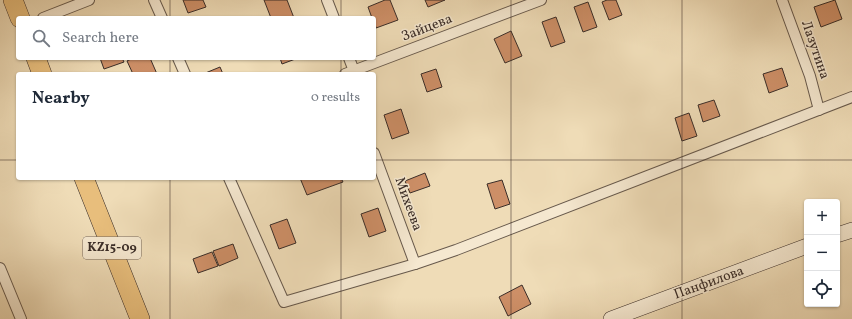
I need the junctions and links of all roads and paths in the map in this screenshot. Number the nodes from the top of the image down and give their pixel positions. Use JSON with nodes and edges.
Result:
{"nodes":[{"id":1,"x":13,"y":0,"type":"edge"},
{"id":2,"x":89,"y":0,"type":"edge"},
{"id":3,"x":154,"y":0,"type":"edge"},
{"id":4,"x":327,"y":0,"type":"edge"},
{"id":5,"x":541,"y":0,"type":"edge"},
{"id":6,"x":782,"y":0,"type":"edge"},
{"id":7,"x":19,"y":16,"type":"edge"},
{"id":8,"x":48,"y":16,"type":"edge"},
{"id":9,"x":161,"y":16,"type":"edge"},
{"id":10,"x":333,"y":16,"type":"edge"},
{"id":11,"x":37,"y":60,"type":"edge"},
{"id":12,"x":179,"y":60,"type":"edge"},
{"id":13,"x":349,"y":60,"type":"edge"},
{"id":14,"x":41,"y":72,"type":"edge"},
{"id":15,"x":184,"y":72,"type":"edge"},
{"id":16,"x":349,"y":72,"type":"edge"},
{"id":17,"x":852,"y":97,"type":"edge"},
{"id":18,"x":819,"y":110,"type":"junction"},
{"id":19,"x":376,"y":158,"type":"edge"},
{"id":20,"x":85,"y":180,"type":"edge"},
{"id":21,"x":230,"y":180,"type":"edge"},
{"id":22,"x":852,"y":230,"type":"edge"},
{"id":23,"x":840,"y":234,"type":"edge"},
{"id":24,"x":804,"y":247,"type":"edge"},
{"id":25,"x":415,"y":264,"type":"junction"},
{"id":26,"x":0,"y":268,"type":"edge"},
{"id":27,"x":21,"y":319,"type":"edge"},
{"id":28,"x":140,"y":319,"type":"edge"},
{"id":29,"x":611,"y":319,"type":"edge"}],
"edges":[{"from":1,"to":7,"type":"highway"},
{"from":2,"to":8,"type":"street"},
{"from":3,"to":9,"type":"street"},
{"from":4,"to":10,"type":"street"},
{"from":5,"to":16,"type":"street","name":"Зайцева"},
{"from":6,"to":18,"type":"street","name":"Лазутина"},
{"from":11,"to":14,"type":"highway"},
{"from":12,"to":15,"type":"street"},
{"from":13,"to":16,"type":"street"},
{"from":17,"to":18,"type":"street"},
{"from":18,"to":25,"type":"street"},
{"from":19,"to":25,"type":"street","name":"Михеева"},
{"from":20,"to":28,"type":"highway","number":"KZ15-09"},
{"from":21,"to":25,"type":"street"},
{"from":22,"to":23,"type":"street"},
{"from":24,"to":29,"type":"street","name":"Панфилова"},
{"from":26,"to":27,"type":"street"}]}
